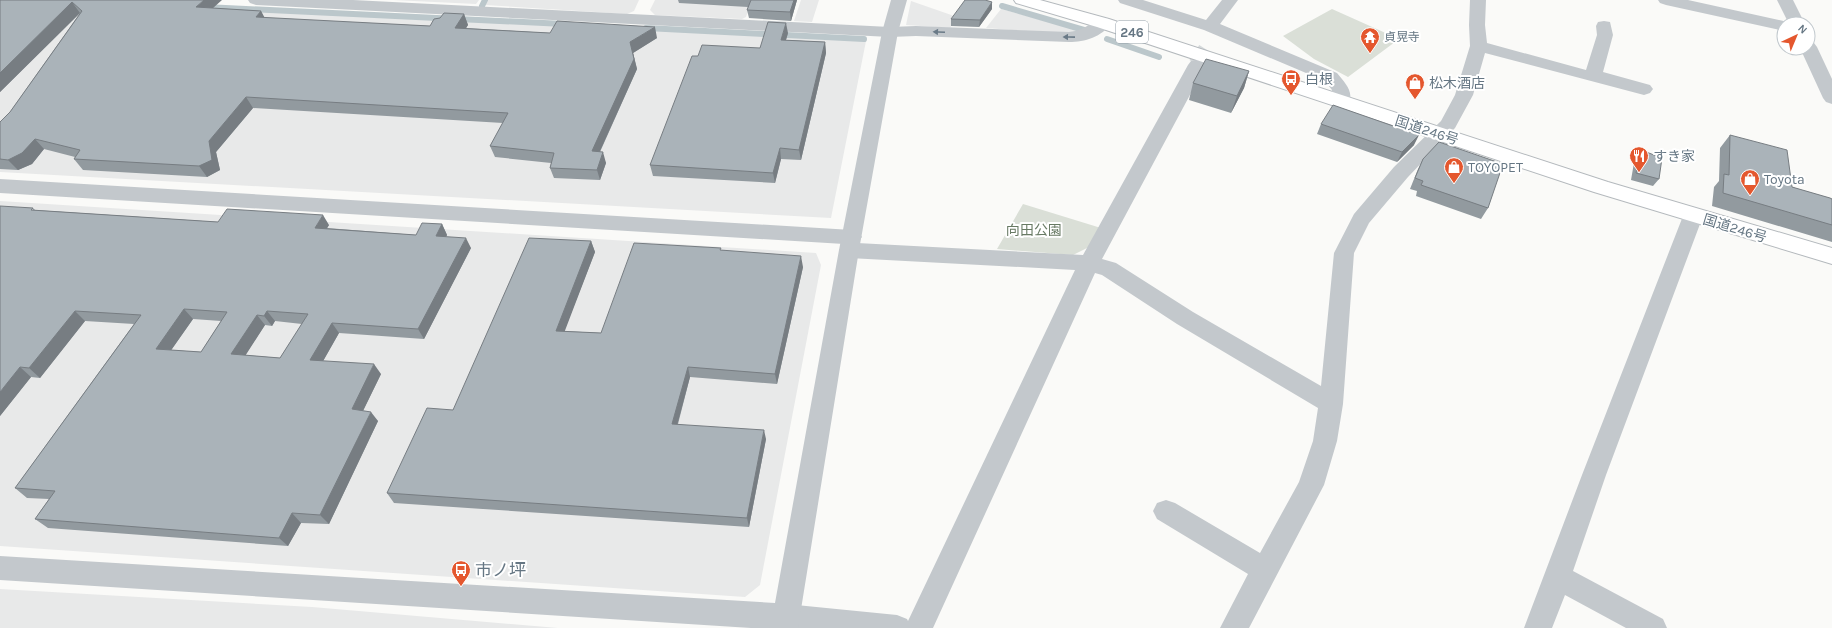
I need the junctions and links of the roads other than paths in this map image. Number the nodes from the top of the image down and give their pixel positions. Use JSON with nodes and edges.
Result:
{"nodes":[{"id":1,"x":256,"y":0,"type":"edge"},
{"id":2,"x":899,"y":0,"type":"edge"},
{"id":3,"x":1022,"y":0,"type":"edge"},
{"id":4,"x":1126,"y":0,"type":"edge"},
{"id":5,"x":1230,"y":0,"type":"edge"},
{"id":6,"x":1478,"y":0,"type":"edge"},
{"id":7,"x":1666,"y":0,"type":"edge"},
{"id":8,"x":1785,"y":0,"type":"edge"},
{"id":9,"x":327,"y":2,"type":"edge"},
{"id":10,"x":1793,"y":16,"type":"edge"},
{"id":11,"x":1103,"y":23,"type":"junction"},
{"id":12,"x":1776,"y":24,"type":"edge"},
{"id":13,"x":1604,"y":26,"type":"dead end"},
{"id":14,"x":1215,"y":28,"type":"junction"},
{"id":15,"x":890,"y":32,"type":"junction"},
{"id":16,"x":1210,"y":45,"type":"tunnel mouth"},
{"id":17,"x":1478,"y":46,"type":"junction"},
{"id":18,"x":1812,"y":56,"type":"edge"},
{"id":19,"x":1197,"y":65,"type":"tunnel mouth"},
{"id":20,"x":1593,"y":77,"type":"junction"},
{"id":21,"x":1644,"y":89,"type":"dead end"},
{"id":22,"x":1832,"y":98,"type":"edge"},
{"id":23,"x":1342,"y":102,"type":"junction"},
{"id":24,"x":1438,"y":133,"type":"junction"},
{"id":25,"x":0,"y":186,"type":"edge"},
{"id":26,"x":1694,"y":216,"type":"junction"},
{"id":27,"x":851,"y":243,"type":"junction"},
{"id":28,"x":1832,"y":256,"type":"edge"},
{"id":29,"x":1089,"y":263,"type":"junction"},
{"id":30,"x":1331,"y":404,"type":"junction"},
{"id":31,"x":1166,"y":511,"type":"dead end"},
{"id":32,"x":0,"y":568,"type":"edge"},
{"id":33,"x":1265,"y":570,"type":"junction"},
{"id":34,"x":1558,"y":577,"type":"junction"},
{"id":35,"x":785,"y":623,"type":"edge"},
{"id":36,"x":897,"y":628,"type":"edge"},
{"id":37,"x":918,"y":628,"type":"edge"},
{"id":38,"x":1234,"y":628,"type":"edge"},
{"id":39,"x":1538,"y":628,"type":"edge"},
{"id":40,"x":1653,"y":628,"type":"edge"}],
"edges":[{"from":1,"to":9,"type":"street"},
{"from":2,"to":15,"type":"street"},
{"from":3,"to":11,"type":"highway","name":"国道246号","number":"246"},
{"from":4,"to":14,"type":"street"},
{"from":5,"to":14,"type":"street"},
{"from":6,"to":17,"type":"street"},
{"from":7,"to":12,"type":"street"},
{"from":8,"to":10,"type":"street"},
{"from":9,"to":15,"type":"street"},
{"from":11,"to":15,"type":"street","one_way":true},
{"from":11,"to":23,"type":"highway","name":"国道246号","number":"246"},
{"from":13,"to":20,"type":"street"},
{"from":14,"to":16,"type":"street"},
{"from":14,"to":23,"type":"street"},
{"from":15,"to":27,"type":"street"},
{"from":17,"to":20,"type":"street"},
{"from":17,"to":24,"type":"street"},
{"from":18,"to":22,"type":"street"},
{"from":19,"to":29,"type":"street"},
{"from":20,"to":21,"type":"street"},
{"from":23,"to":24,"type":"highway","name":"国道246号","number":"246"},
{"from":24,"to":26,"type":"highway","name":"国道246号","number":"246"},
{"from":24,"to":30,"type":"street"},
{"from":25,"to":27,"type":"street"},
{"from":26,"to":28,"type":"highway","name":"国道246号","number":"246"},
{"from":26,"to":34,"type":"street"},
{"from":27,"to":29,"type":"street"},
{"from":27,"to":35,"type":"street"},
{"from":29,"to":30,"type":"street"},
{"from":29,"to":37,"type":"street"},
{"from":30,"to":33,"type":"street"},
{"from":31,"to":33,"type":"street"},
{"from":32,"to":35,"type":"street"},
{"from":33,"to":38,"type":"street"},
{"from":34,"to":39,"type":"street"},
{"from":34,"to":40,"type":"street"},
{"from":35,"to":36,"type":"street"}]}
